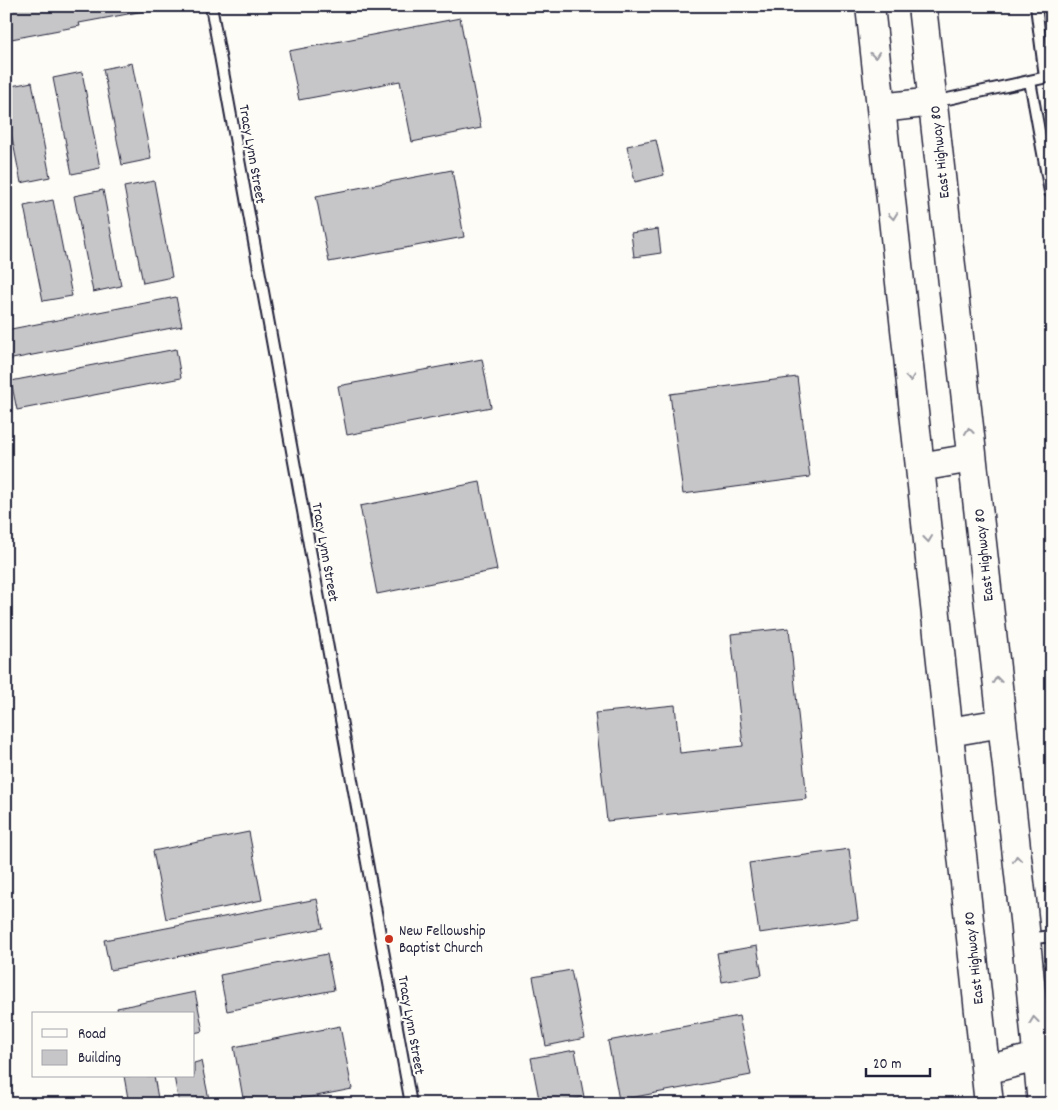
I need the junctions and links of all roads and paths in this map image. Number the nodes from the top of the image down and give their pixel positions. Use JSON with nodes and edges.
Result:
{"nodes":[{"id":1,"x":211,"y":6,"type":"edge"},
{"id":2,"x":870,"y":6,"type":"edge"},
{"id":3,"x":922,"y":6,"type":"edge"},
{"id":4,"x":1036,"y":6,"type":"edge"},
{"id":5,"x":1048,"y":77,"type":"edge"},
{"id":6,"x":1030,"y":81,"type":"junction"},
{"id":7,"x":933,"y":102,"type":"junction"},
{"id":8,"x":881,"y":108,"type":"junction"},
{"id":9,"x":1050,"y":192,"type":"dead end"},
{"id":10,"x":972,"y":458,"type":"junction"},
{"id":11,"x":920,"y":467,"type":"junction"},
{"id":12,"x":1002,"y":723,"type":"junction"},
{"id":13,"x":949,"y":732,"type":"junction"},
{"id":14,"x":1039,"y":938,"type":"edge"},
{"id":15,"x":1038,"y":1057,"type":"junction"},
{"id":16,"x":986,"y":1070,"type":"junction"},
{"id":17,"x":411,"y":1104,"type":"edge"},
{"id":18,"x":989,"y":1104,"type":"edge"},
{"id":19,"x":1042,"y":1104,"type":"edge"}],
"edges":[{"from":1,"to":17,"type":"lane","name":"Tracy Lynn Street"},
{"from":2,"to":8,"type":"main road","name":"East Highway 80","one_way":true},
{"from":3,"to":7,"type":"main road","name":"East Highway 80"},
{"from":4,"to":5,"type":"lane"},
{"from":5,"to":6,"type":"lane"},
{"from":6,"to":7,"type":"lane"},
{"from":6,"to":9,"type":"lane"},
{"from":7,"to":8,"type":"main road"},
{"from":10,"to":7,"type":"main road","name":"East Highway 80","one_way":true},
{"from":8,"to":11,"type":"main road","name":"East Highway 80","one_way":true},
{"from":10,"to":11,"type":"main road"},
{"from":12,"to":10,"type":"main road","name":"East Highway 80","one_way":true},
{"from":11,"to":13,"type":"main road","name":"East Highway 80","one_way":true},
{"from":12,"to":13,"type":"main road"},
{"from":14,"to":12,"type":"main road","name":"East Highway 80","one_way":true},
{"from":13,"to":16,"type":"main road","name":"East Highway 80"},
{"from":15,"to":14,"type":"main road","name":"East Highway 80","one_way":true},
{"from":15,"to":16,"type":"main road"},
{"from":15,"to":19,"type":"main road","name":"East Highway 80"},
{"from":16,"to":18,"type":"main road","name":"East Highway 80"}]}
